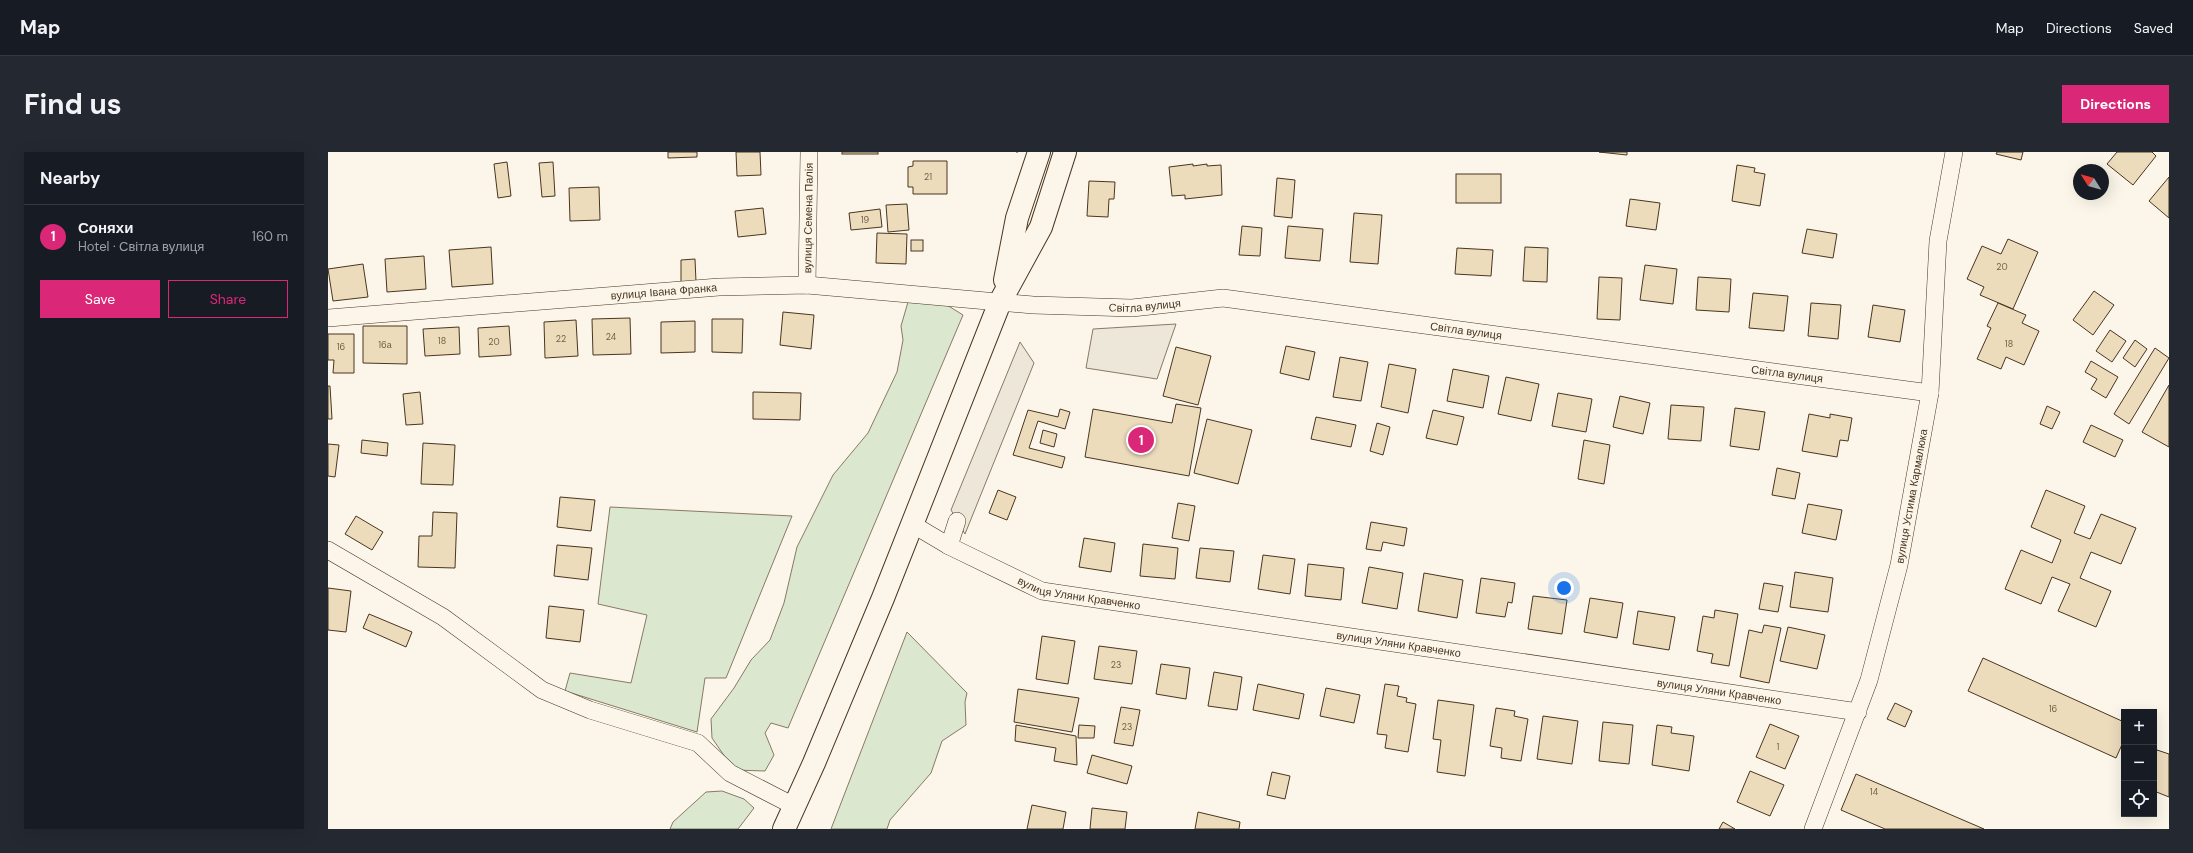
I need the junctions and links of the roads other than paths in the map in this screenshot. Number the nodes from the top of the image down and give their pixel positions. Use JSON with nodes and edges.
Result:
{"nodes":[{"id":1,"x":809,"y":152,"type":"edge"},
{"id":2,"x":1039,"y":152,"type":"edge"},
{"id":3,"x":1065,"y":152,"type":"edge"},
{"id":4,"x":1954,"y":152,"type":"edge"},
{"id":5,"x":807,"y":285,"type":"junction"},
{"id":6,"x":1000,"y":302,"type":"junction"},
{"id":7,"x":328,"y":318,"type":"edge"},
{"id":8,"x":1930,"y":393,"type":"junction"},
{"id":9,"x":957,"y":521,"type":"dead end"},
{"id":10,"x":912,"y":524,"type":"junction"},
{"id":11,"x":949,"y":546,"type":"junction"},
{"id":12,"x":328,"y":550,"type":"edge"},
{"id":13,"x":1858,"y":712,"type":"junction"},
{"id":14,"x":794,"y":806,"type":"junction"},
{"id":15,"x":784,"y":829,"type":"edge"},
{"id":16,"x":1813,"y":829,"type":"edge"}],
"edges":[{"from":1,"to":5,"type":"street","name":"вулиця Семена Палія"},
{"from":2,"to":6,"type":"highway"},
{"from":3,"to":6,"type":"highway"},
{"from":4,"to":8,"type":"street","name":"вулиця Устима Кармалюка"},
{"from":5,"to":6,"type":"street","name":"вулиця Івана Франка"},
{"from":5,"to":7,"type":"street","name":"вулиця Івана Франка"},
{"from":6,"to":8,"type":"street","name":"Світла вулиця"},
{"from":6,"to":10,"type":"highway"},
{"from":8,"to":13,"type":"street","name":"вулиця Устима Кармалюка"},
{"from":9,"to":11,"type":"street"},
{"from":10,"to":11,"type":"street","name":"вулиця Уляни Кравченко"},
{"from":10,"to":14,"type":"highway"},
{"from":11,"to":13,"type":"street","name":"вулиця Уляни Кравченко"},
{"from":12,"to":14,"type":"street"},
{"from":13,"to":16,"type":"street","name":"вулиця Устима Кармалюка"},
{"from":14,"to":15,"type":"highway"}]}
